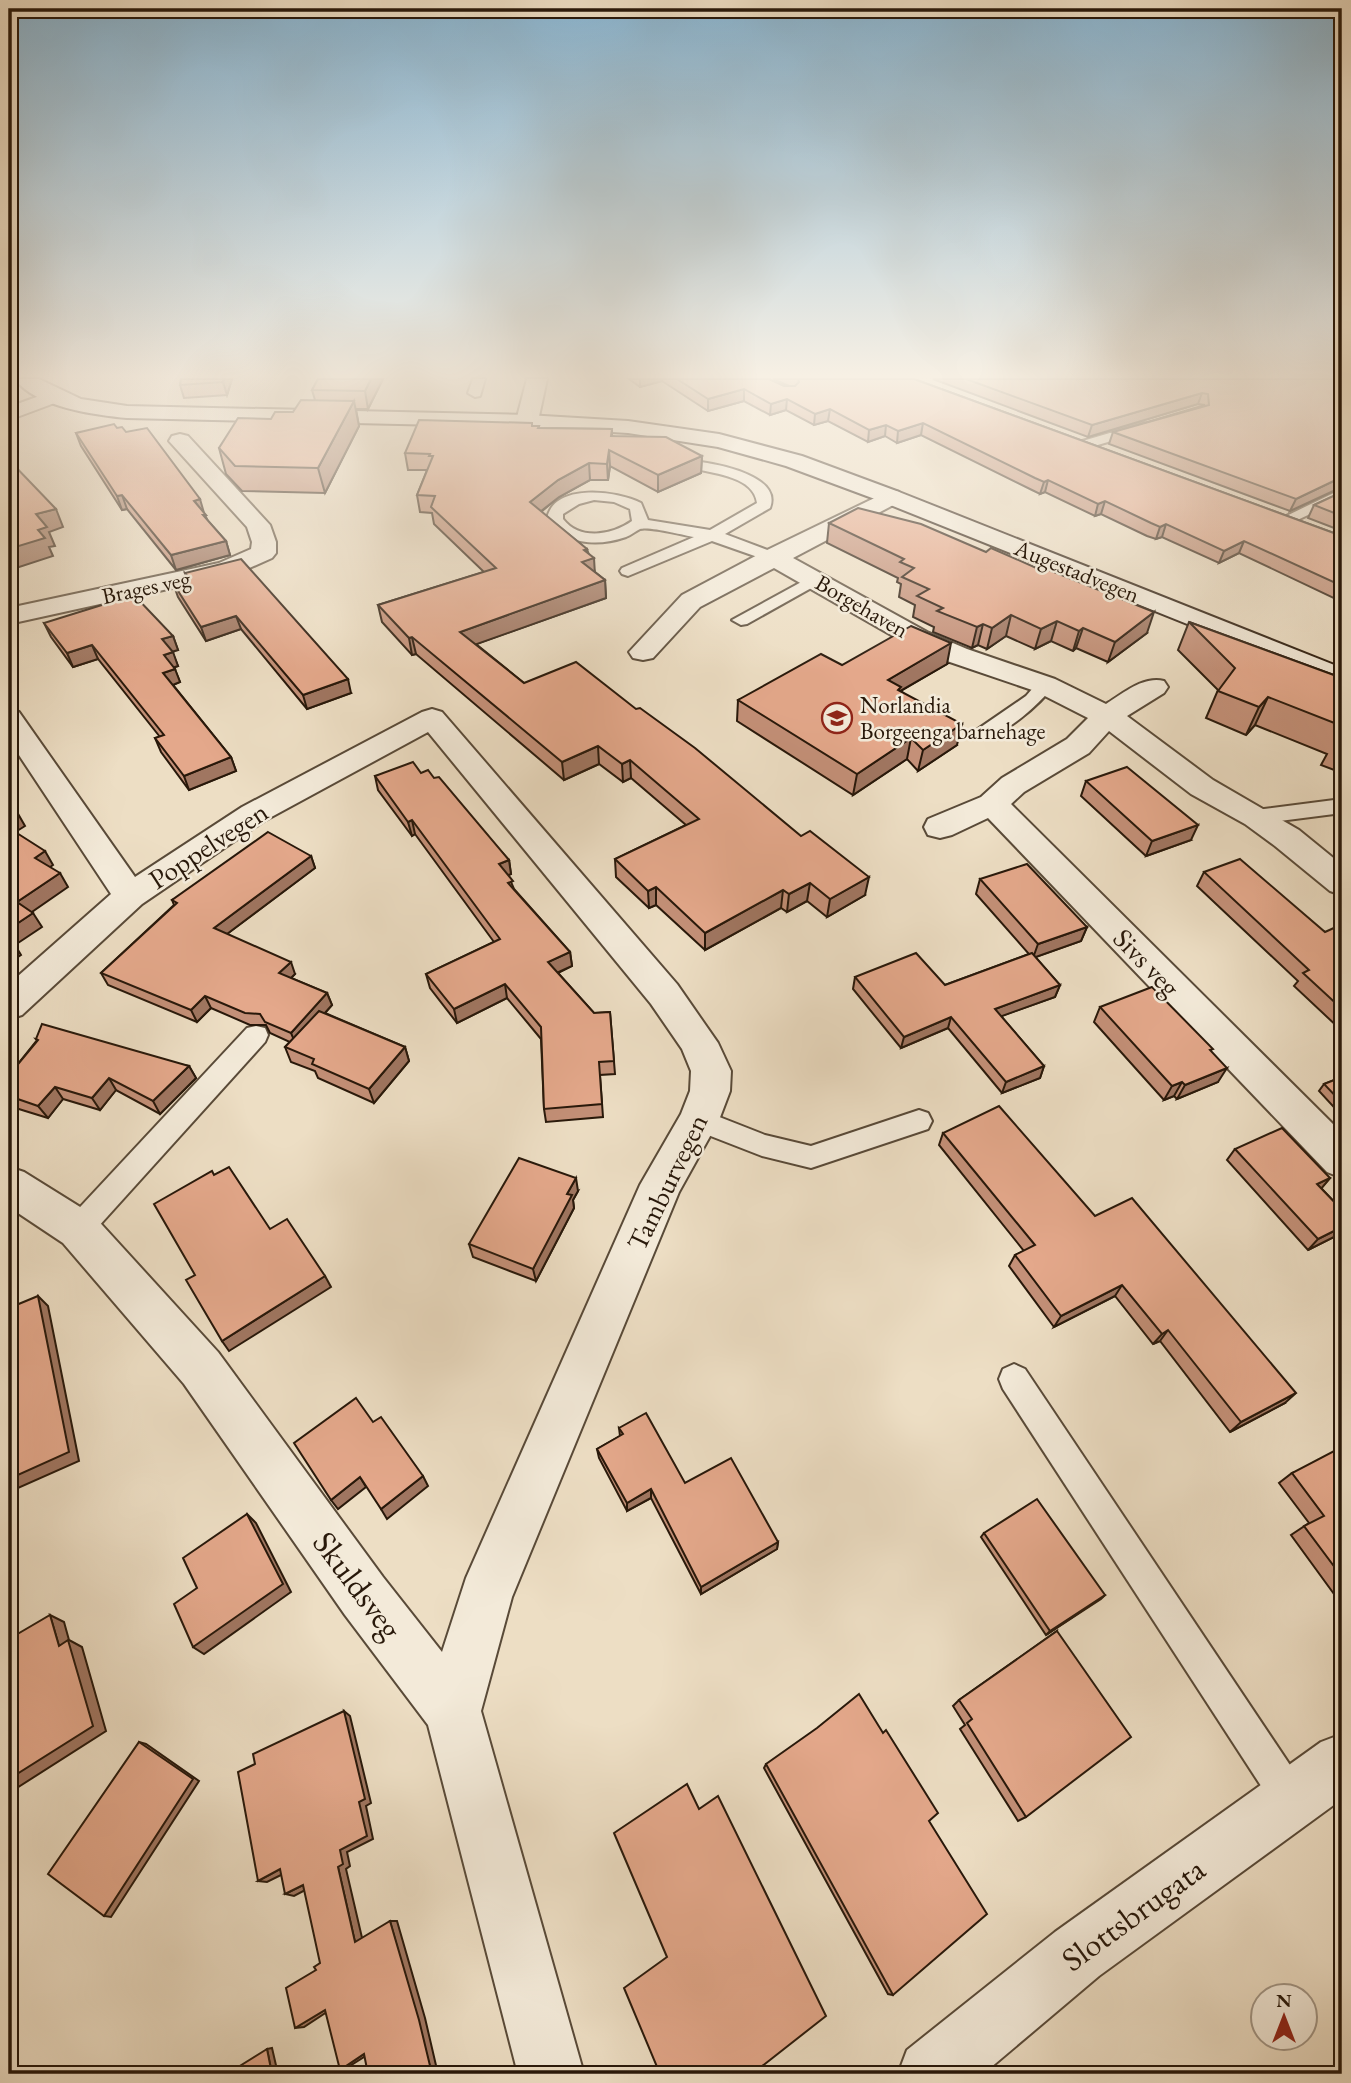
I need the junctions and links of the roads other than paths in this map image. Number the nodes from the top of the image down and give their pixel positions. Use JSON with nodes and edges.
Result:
{"nodes":[{"id":1,"x":213,"y":476,"type":"edge"},
{"id":2,"x":739,"y":476,"type":"edge"},
{"id":3,"x":835,"y":476,"type":"edge"},
{"id":4,"x":1342,"y":493,"type":"edge"},
{"id":5,"x":891,"y":497,"type":"junction"},
{"id":6,"x":1261,"y":510,"type":"edge"},
{"id":7,"x":1286,"y":520,"type":"junction"},
{"id":8,"x":639,"y":523,"type":"junction"},
{"id":9,"x":1320,"y":532,"type":"edge"},
{"id":10,"x":712,"y":535,"type":"junction"},
{"id":11,"x":772,"y":557,"type":"junction"},
{"id":12,"x":628,"y":571,"type":"dead end"},
{"id":13,"x":816,"y":579,"type":"junction"},
{"id":14,"x":9,"y":616,"type":"edge"},
{"id":15,"x":741,"y":620,"type":"dead end"},
{"id":16,"x":643,"y":652,"type":"dead end"},
{"id":17,"x":1342,"y":678,"type":"edge"},
{"id":18,"x":1045,"y":685,"type":"junction"},
{"id":19,"x":1154,"y":687,"type":"dead end"},
{"id":20,"x":1107,"y":716,"type":"junction"},
{"id":21,"x":9,"y":718,"type":"edge"},
{"id":22,"x":432,"y":719,"type":"joint"},
{"id":23,"x":985,"y":733,"type":"dead end"},
{"id":24,"x":992,"y":804,"type":"junction"},
{"id":25,"x":1342,"y":806,"type":"edge"},
{"id":26,"x":1256,"y":817,"type":"junction"},
{"id":27,"x":940,"y":827,"type":"dead end"},
{"id":28,"x":1342,"y":883,"type":"edge"},
{"id":29,"x":130,"y":896,"type":"junction"},
{"id":30,"x":9,"y":1005,"type":"edge"},
{"id":31,"x":256,"y":1035,"type":"dead end"},
{"id":32,"x":699,"y":1120,"type":"junction"},
{"id":33,"x":919,"y":1121,"type":"dead end"},
{"id":34,"x":1342,"y":1160,"type":"edge"},
{"id":35,"x":9,"y":1185,"type":"edge"},
{"id":36,"x":78,"y":1229,"type":"junction"},
{"id":37,"x":1014,"y":1379,"type":"dead end"},
{"id":38,"x":453,"y":1711,"type":"junction"},
{"id":39,"x":1342,"y":1763,"type":"edge"},
{"id":40,"x":1292,"y":1799,"type":"junction"},
{"id":41,"x":551,"y":2074,"type":"edge"},
{"id":42,"x":931,"y":2074,"type":"edge"}],
"edges":[{"from":1,"to":14,"type":"street","name":"Brages veg"},
{"from":2,"to":10,"type":"lane"},
{"from":3,"to":5,"type":"street","name":"Augestadvegen"},
{"from":4,"to":7,"type":"lane"},
{"from":5,"to":11,"type":"street","name":"Borgehaven"},
{"from":5,"to":17,"type":"street","name":"Augestadvegen"},
{"from":6,"to":7,"type":"street"},
{"from":7,"to":9,"type":"street"},
{"from":8,"to":8,"type":"lane"},
{"from":8,"to":10,"type":"lane"},
{"from":10,"to":11,"type":"lane"},
{"from":10,"to":12,"type":"lane"},
{"from":11,"to":13,"type":"street","name":"Borgehaven"},
{"from":11,"to":16,"type":"street","name":"Borgehaven"},
{"from":13,"to":15,"type":"lane"},
{"from":13,"to":18,"type":"street","name":"Borgehaven"},
{"from":18,"to":20,"type":"street","name":"Borgehaven"},
{"from":18,"to":23,"type":"lane"},
{"from":19,"to":20,"type":"street"},
{"from":20,"to":24,"type":"street"},
{"from":20,"to":26,"type":"street","name":"Borgehaven"},
{"from":21,"to":29,"type":"street"},
{"from":22,"to":29,"type":"street","name":"Poppelvegen"},
{"from":22,"to":32,"type":"street","name":"Tamburvegen"},
{"from":24,"to":27,"type":"street"},
{"from":24,"to":34,"type":"street","name":"Sivs veg"},
{"from":25,"to":26,"type":"lane"},
{"from":26,"to":28,"type":"street","name":"Borgehaven"},
{"from":29,"to":30,"type":"street","name":"Poppelvegen"},
{"from":31,"to":36,"type":"lane"},
{"from":32,"to":33,"type":"lane"},
{"from":32,"to":38,"type":"street","name":"Tamburvegen"},
{"from":35,"to":36,"type":"street","name":"Skuldsveg"},
{"from":36,"to":38,"type":"street","name":"Skuldsveg"},
{"from":37,"to":40,"type":"lane"},
{"from":38,"to":41,"type":"street","name":"Skuldsveg"},
{"from":39,"to":40,"type":"street","name":"Slottsbrugata"},
{"from":40,"to":42,"type":"street","name":"Slottsbrugata"}]}
